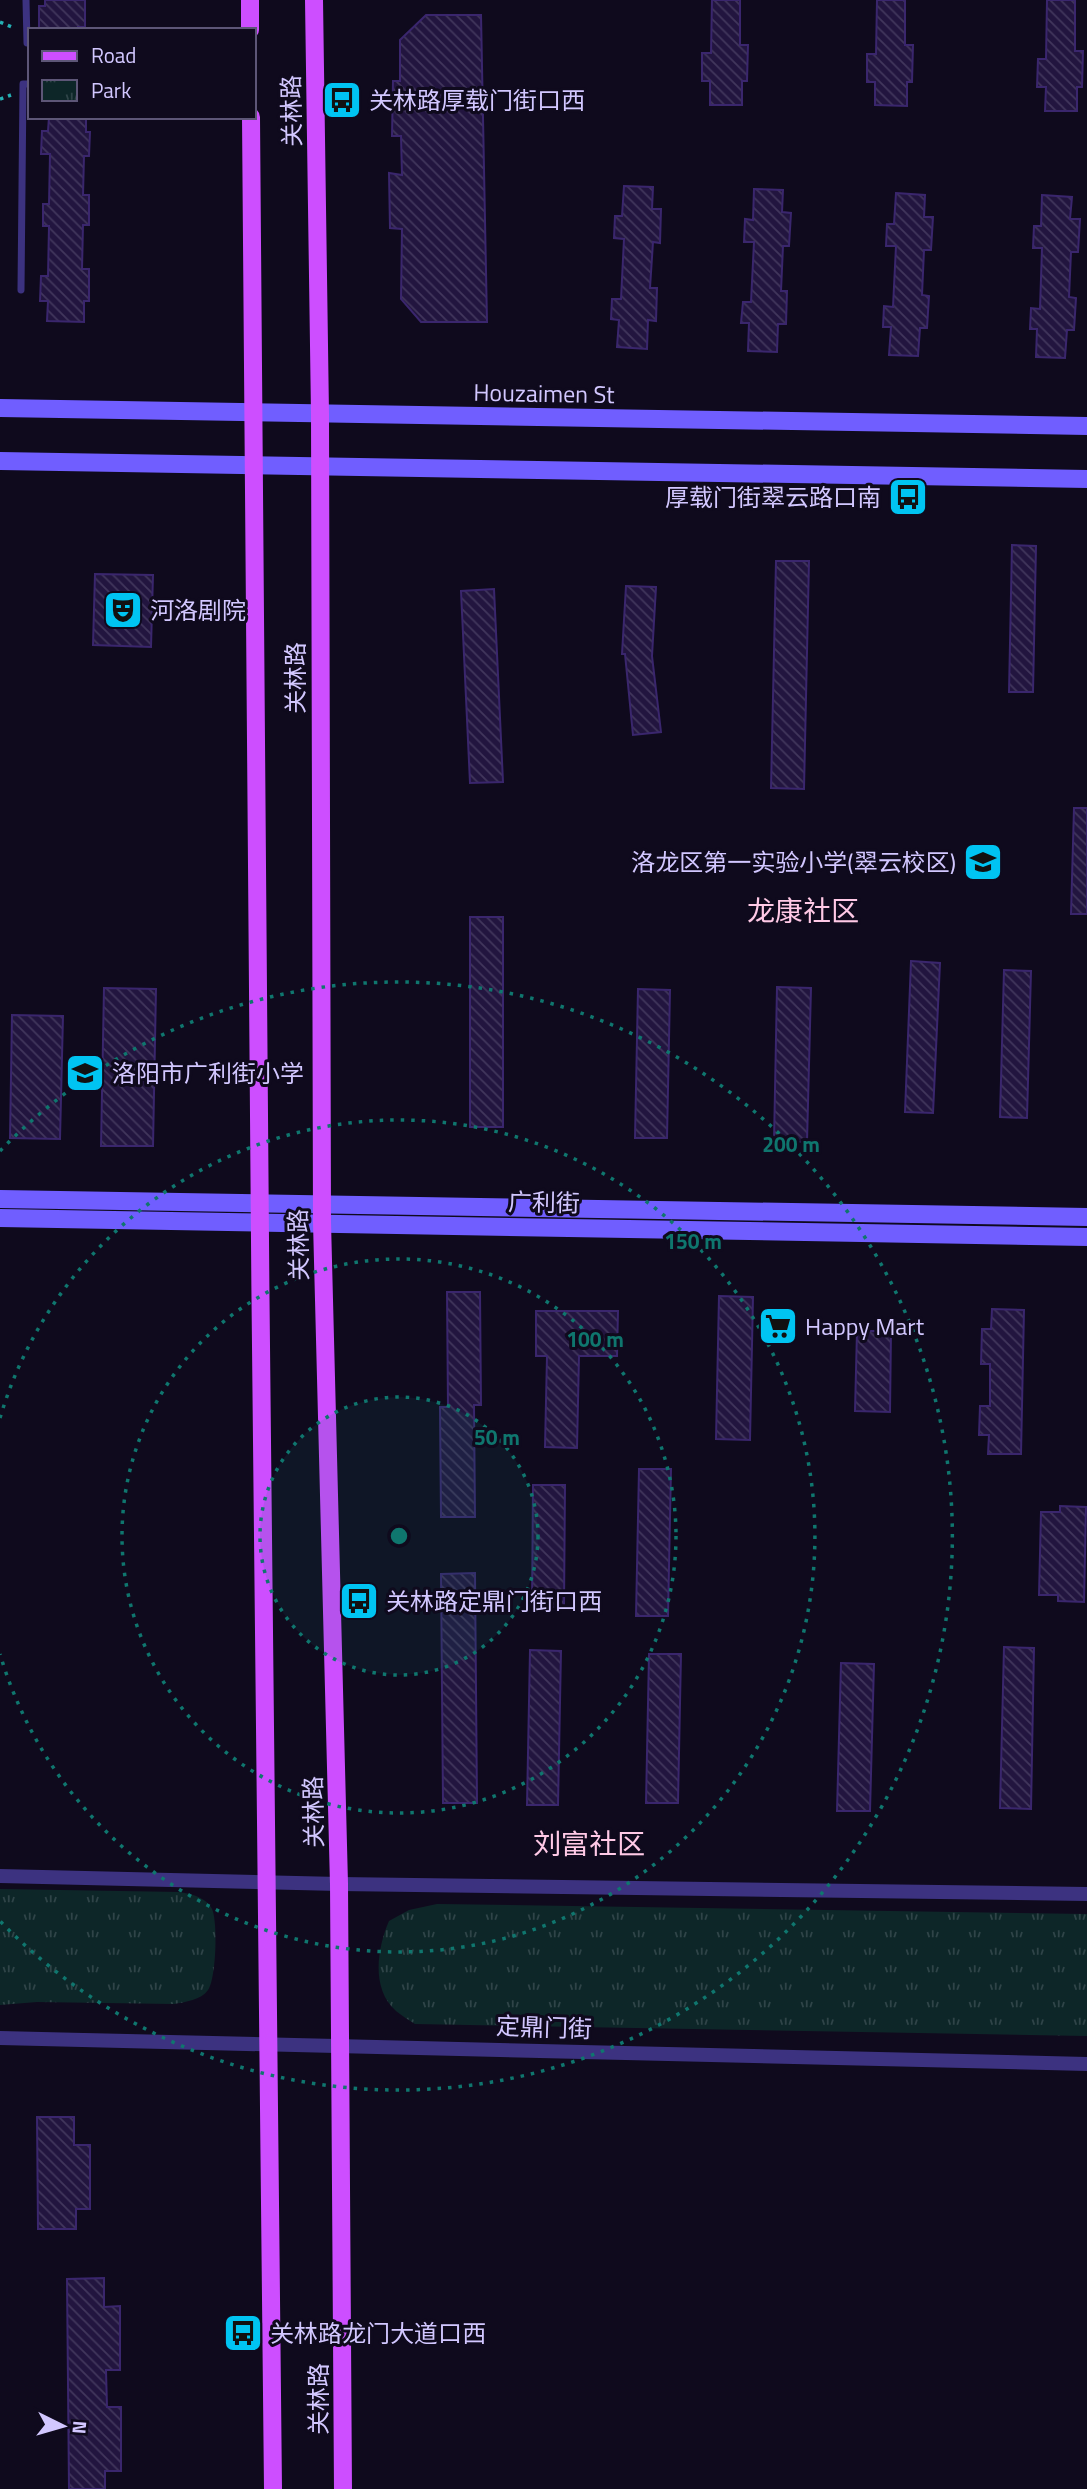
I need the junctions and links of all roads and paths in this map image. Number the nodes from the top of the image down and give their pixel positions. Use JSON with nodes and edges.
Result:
{"nodes":[{"id":1,"x":26,"y":0,"type":"edge"},
{"id":2,"x":250,"y":0,"type":"edge"},
{"id":3,"x":314,"y":0,"type":"edge"},
{"id":4,"x":250,"y":28,"type":"edge"},
{"id":5,"x":27,"y":43,"type":"dead end"},
{"id":6,"x":28,"y":84,"type":"edge"},
{"id":7,"x":251,"y":119,"type":"edge"},
{"id":8,"x":22,"y":290,"type":"dead end"},
{"id":9,"x":0,"y":408,"type":"edge"},
{"id":10,"x":254,"y":411,"type":"junction"},
{"id":11,"x":320,"y":414,"type":"junction"},
{"id":12,"x":1087,"y":426,"type":"edge"},
{"id":13,"x":0,"y":461,"type":"edge"},
{"id":14,"x":254,"y":465,"type":"junction"},
{"id":15,"x":319,"y":466,"type":"junction"},
{"id":16,"x":1087,"y":479,"type":"edge"},
{"id":17,"x":0,"y":1199,"type":"edge"},
{"id":18,"x":261,"y":1203,"type":"junction"},
{"id":19,"x":322,"y":1203,"type":"junction"},
{"id":20,"x":1087,"y":1217,"type":"edge"},
{"id":21,"x":0,"y":1218,"type":"edge"},
{"id":22,"x":261,"y":1222,"type":"junction"},
{"id":23,"x":322,"y":1222,"type":"junction"},
{"id":24,"x":1087,"y":1237,"type":"edge"},
{"id":25,"x":0,"y":1876,"type":"edge"},
{"id":26,"x":264,"y":1882,"type":"junction"},
{"id":27,"x":339,"y":1884,"type":"junction"},
{"id":28,"x":1087,"y":1894,"type":"edge"},
{"id":29,"x":0,"y":2038,"type":"edge"},
{"id":30,"x":266,"y":2043,"type":"junction"},
{"id":31,"x":340,"y":2044,"type":"junction"},
{"id":32,"x":1087,"y":2064,"type":"edge"},
{"id":33,"x":273,"y":2489,"type":"edge"},
{"id":34,"x":343,"y":2489,"type":"edge"}],
"edges":[{"from":1,"to":5,"type":"lane"},
{"from":2,"to":4,"type":"main road"},
{"from":3,"to":11,"type":"main road","name":"关林路"},
{"from":6,"to":8,"type":"lane"},
{"from":7,"to":10,"type":"main road","name":"关林路"},
{"from":9,"to":10,"type":"main road","name":"Houzaimen St"},
{"from":10,"to":11,"type":"main road","name":"Houzaimen St"},
{"from":10,"to":14,"type":"main road","name":"关林路"},
{"from":11,"to":12,"type":"main road","name":"Houzaimen St"},
{"from":11,"to":15,"type":"main road","name":"关林路"},
{"from":13,"to":14,"type":"main road"},
{"from":14,"to":15,"type":"main road"},
{"from":14,"to":18,"type":"main road","name":"关林路"},
{"from":15,"to":16,"type":"main road"},
{"from":15,"to":19,"type":"main road","name":"关林路"},
{"from":17,"to":18,"type":"main road","name":"广利街"},
{"from":18,"to":19,"type":"main road","name":"广利街"},
{"from":18,"to":22,"type":"main road","name":"关林路"},
{"from":19,"to":20,"type":"main road","name":"广利街"},
{"from":19,"to":23,"type":"main road","name":"关林路"},
{"from":21,"to":22,"type":"main road","name":"广利街"},
{"from":22,"to":23,"type":"main road","name":"广利街"},
{"from":22,"to":26,"type":"main road","name":"关林路"},
{"from":23,"to":24,"type":"main road","name":"广利街"},
{"from":23,"to":27,"type":"main road","name":"关林路"},
{"from":25,"to":26,"type":"street"},
{"from":26,"to":27,"type":"street"},
{"from":26,"to":30,"type":"main road","name":"关林路"},
{"from":27,"to":28,"type":"street"},
{"from":27,"to":31,"type":"main road","name":"关林路"},
{"from":29,"to":30,"type":"street","name":"定鼎门街"},
{"from":30,"to":31,"type":"street","name":"定鼎门街"},
{"from":30,"to":33,"type":"main road","name":"关林路"},
{"from":31,"to":32,"type":"street","name":"定鼎门街"},
{"from":31,"to":34,"type":"main road","name":"关林路"}]}
